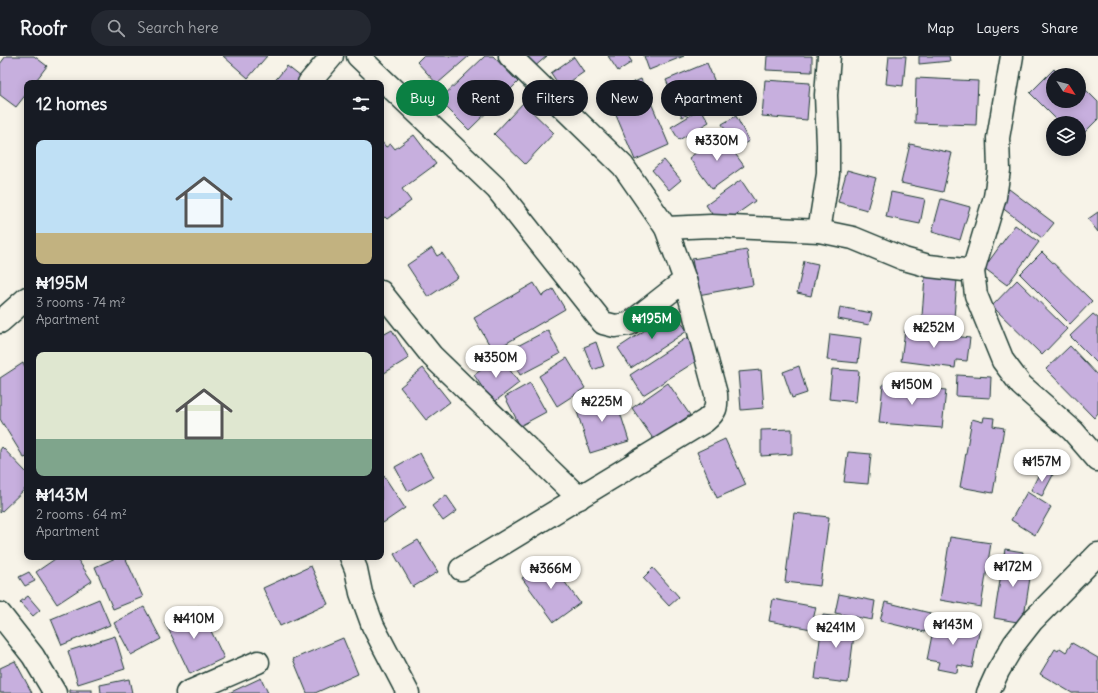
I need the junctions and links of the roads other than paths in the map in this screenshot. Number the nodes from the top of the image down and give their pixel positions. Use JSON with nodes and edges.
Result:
{"nodes":[{"id":1,"x":332,"y":56,"type":"edge"},
{"id":2,"x":358,"y":56,"type":"edge"},
{"id":3,"x":510,"y":56,"type":"edge"},
{"id":4,"x":829,"y":56,"type":"edge"},
{"id":5,"x":1012,"y":56,"type":"edge"},
{"id":6,"x":312,"y":80,"type":"edge"},
{"id":7,"x":383,"y":80,"type":"edge"},
{"id":8,"x":384,"y":81,"type":"edge"},
{"id":9,"x":666,"y":228,"type":"junction"},
{"id":10,"x":819,"y":231,"type":"junction"},
{"id":11,"x":973,"y":270,"type":"junction"},
{"id":12,"x":685,"y":280,"type":"junction"},
{"id":13,"x":384,"y":296,"type":"edge"},
{"id":14,"x":24,"y":301,"type":"edge"},
{"id":15,"x":0,"y":322,"type":"edge"},
{"id":16,"x":1097,"y":458,"type":"edge"},
{"id":17,"x":579,"y":498,"type":"junction"},
{"id":18,"x":1098,"y":554,"type":"edge"},
{"id":19,"x":352,"y":560,"type":"edge"},
{"id":20,"x":461,"y":569,"type":"dead end"},
{"id":21,"x":0,"y":614,"type":"edge"},
{"id":22,"x":258,"y":662,"type":"dead end"},
{"id":23,"x":55,"y":693,"type":"edge"},
{"id":24,"x":187,"y":693,"type":"edge"},
{"id":25,"x":408,"y":693,"type":"edge"},
{"id":26,"x":988,"y":693,"type":"edge"}],
"edges":[{"from":1,"to":6,"type":"street"},
{"from":2,"to":7,"type":"street"},
{"from":3,"to":9,"type":"street"},
{"from":4,"to":10,"type":"street"},
{"from":5,"to":11,"type":"street"},
{"from":8,"to":12,"type":"street"},
{"from":9,"to":10,"type":"street"},
{"from":9,"to":12,"type":"street"},
{"from":10,"to":11,"type":"street"},
{"from":11,"to":16,"type":"street"},
{"from":12,"to":17,"type":"street"},
{"from":13,"to":17,"type":"street"},
{"from":14,"to":15,"type":"street"},
{"from":17,"to":20,"type":"street"},
{"from":18,"to":26,"type":"street"},
{"from":19,"to":25,"type":"street"},
{"from":21,"to":23,"type":"street"},
{"from":22,"to":24,"type":"street"}]}
